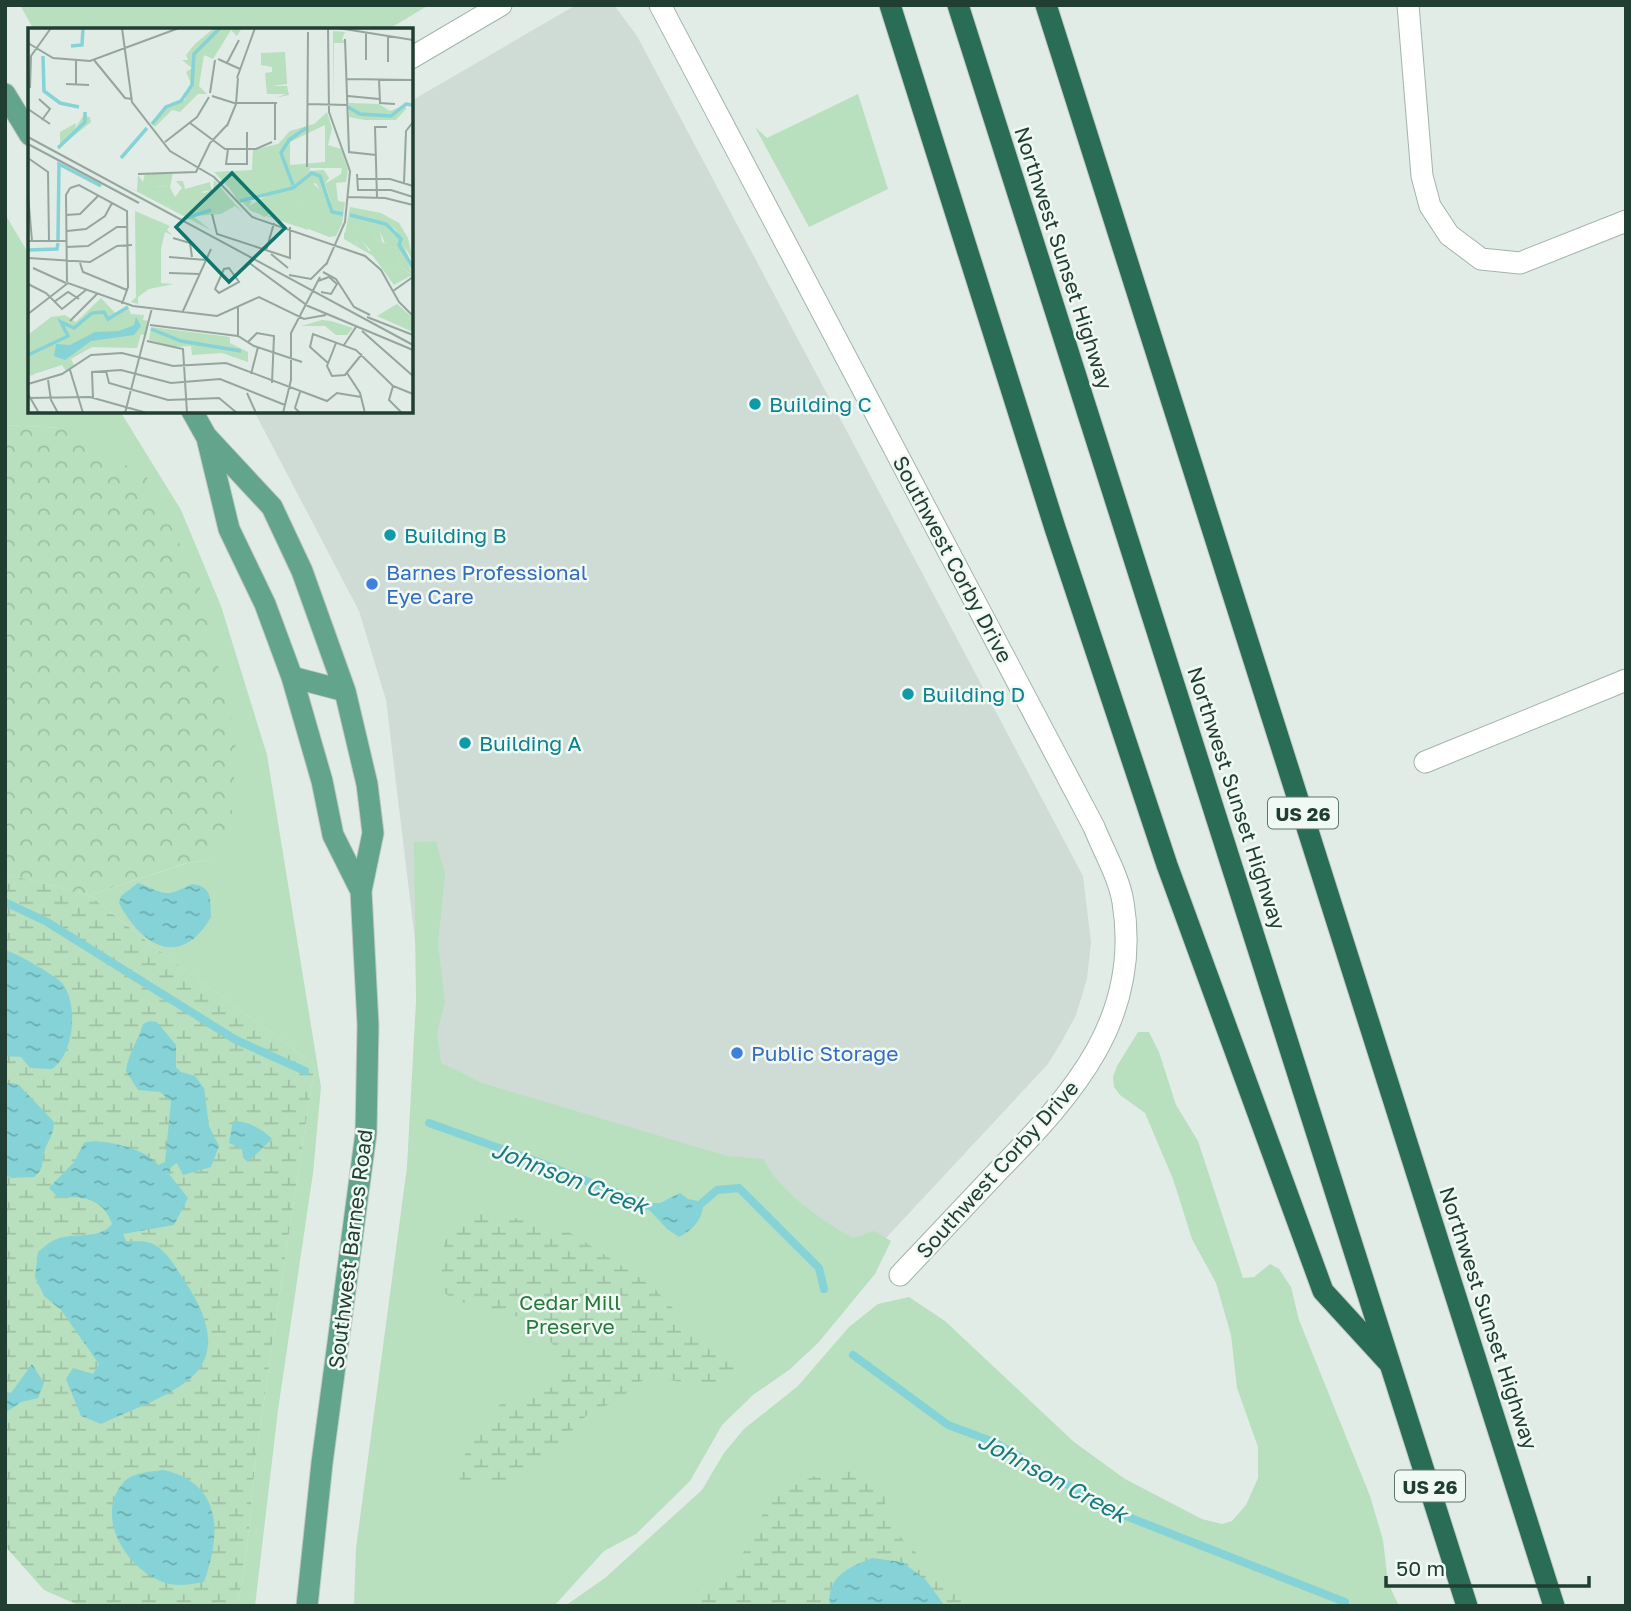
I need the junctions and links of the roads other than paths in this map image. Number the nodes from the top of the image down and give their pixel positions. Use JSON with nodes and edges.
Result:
{"nodes":[{"id":1,"x":501,"y":5,"type":"edge"},
{"id":2,"x":660,"y":5,"type":"edge"},
{"id":3,"x":890,"y":5,"type":"edge"},
{"id":4,"x":958,"y":5,"type":"edge"},
{"id":5,"x":1408,"y":5,"type":"edge"},
{"id":6,"x":1052,"y":11,"type":"edge"},
{"id":7,"x":413,"y":57,"type":"edge"},
{"id":8,"x":5,"y":94,"type":"edge"},
{"id":9,"x":28,"y":132,"type":"edge"},
{"id":10,"x":1626,"y":221,"type":"edge"},
{"id":11,"x":193,"y":413,"type":"edge"},
{"id":12,"x":206,"y":436,"type":"junction"},
{"id":13,"x":292,"y":677,"type":"junction"},
{"id":14,"x":1626,"y":680,"type":"edge"},
{"id":15,"x":345,"y":691,"type":"junction"},
{"id":16,"x":1425,"y":762,"type":"dead end"},
{"id":17,"x":361,"y":891,"type":"junction"},
{"id":18,"x":900,"y":1275,"type":"dead end"},
{"id":19,"x":1392,"y":1366,"type":"junction"},
{"id":20,"x":307,"y":1606,"type":"edge"},
{"id":21,"x":1467,"y":1606,"type":"edge"},
{"id":22,"x":1554,"y":1606,"type":"edge"}],
"edges":[{"from":1,"to":7,"type":"street"},
{"from":2,"to":18,"type":"street","name":"Southwest Corby Drive"},
{"from":3,"to":19,"type":"highway"},
{"from":4,"to":19,"type":"highway","name":"Northwest Sunset Highway","number":"US 26"},
{"from":5,"to":10,"type":"street"},
{"from":6,"to":22,"type":"highway","name":"Northwest Sunset Highway","number":"US 26"},
{"from":8,"to":9,"type":"main road"},
{"from":11,"to":12,"type":"main road","name":"Southwest Barnes Road"},
{"from":12,"to":13,"type":"main road","name":"Southwest Barnes Road"},
{"from":12,"to":15,"type":"main road","name":"Southwest Barnes Road"},
{"from":13,"to":15,"type":"main road"},
{"from":13,"to":17,"type":"main road","name":"Southwest Barnes Road"},
{"from":14,"to":16,"type":"street"},
{"from":15,"to":17,"type":"main road","name":"Southwest Barnes Road"},
{"from":17,"to":20,"type":"main road","name":"Southwest Barnes Road"},
{"from":19,"to":21,"type":"highway","name":"Northwest Sunset Highway","number":"US 26"}]}
